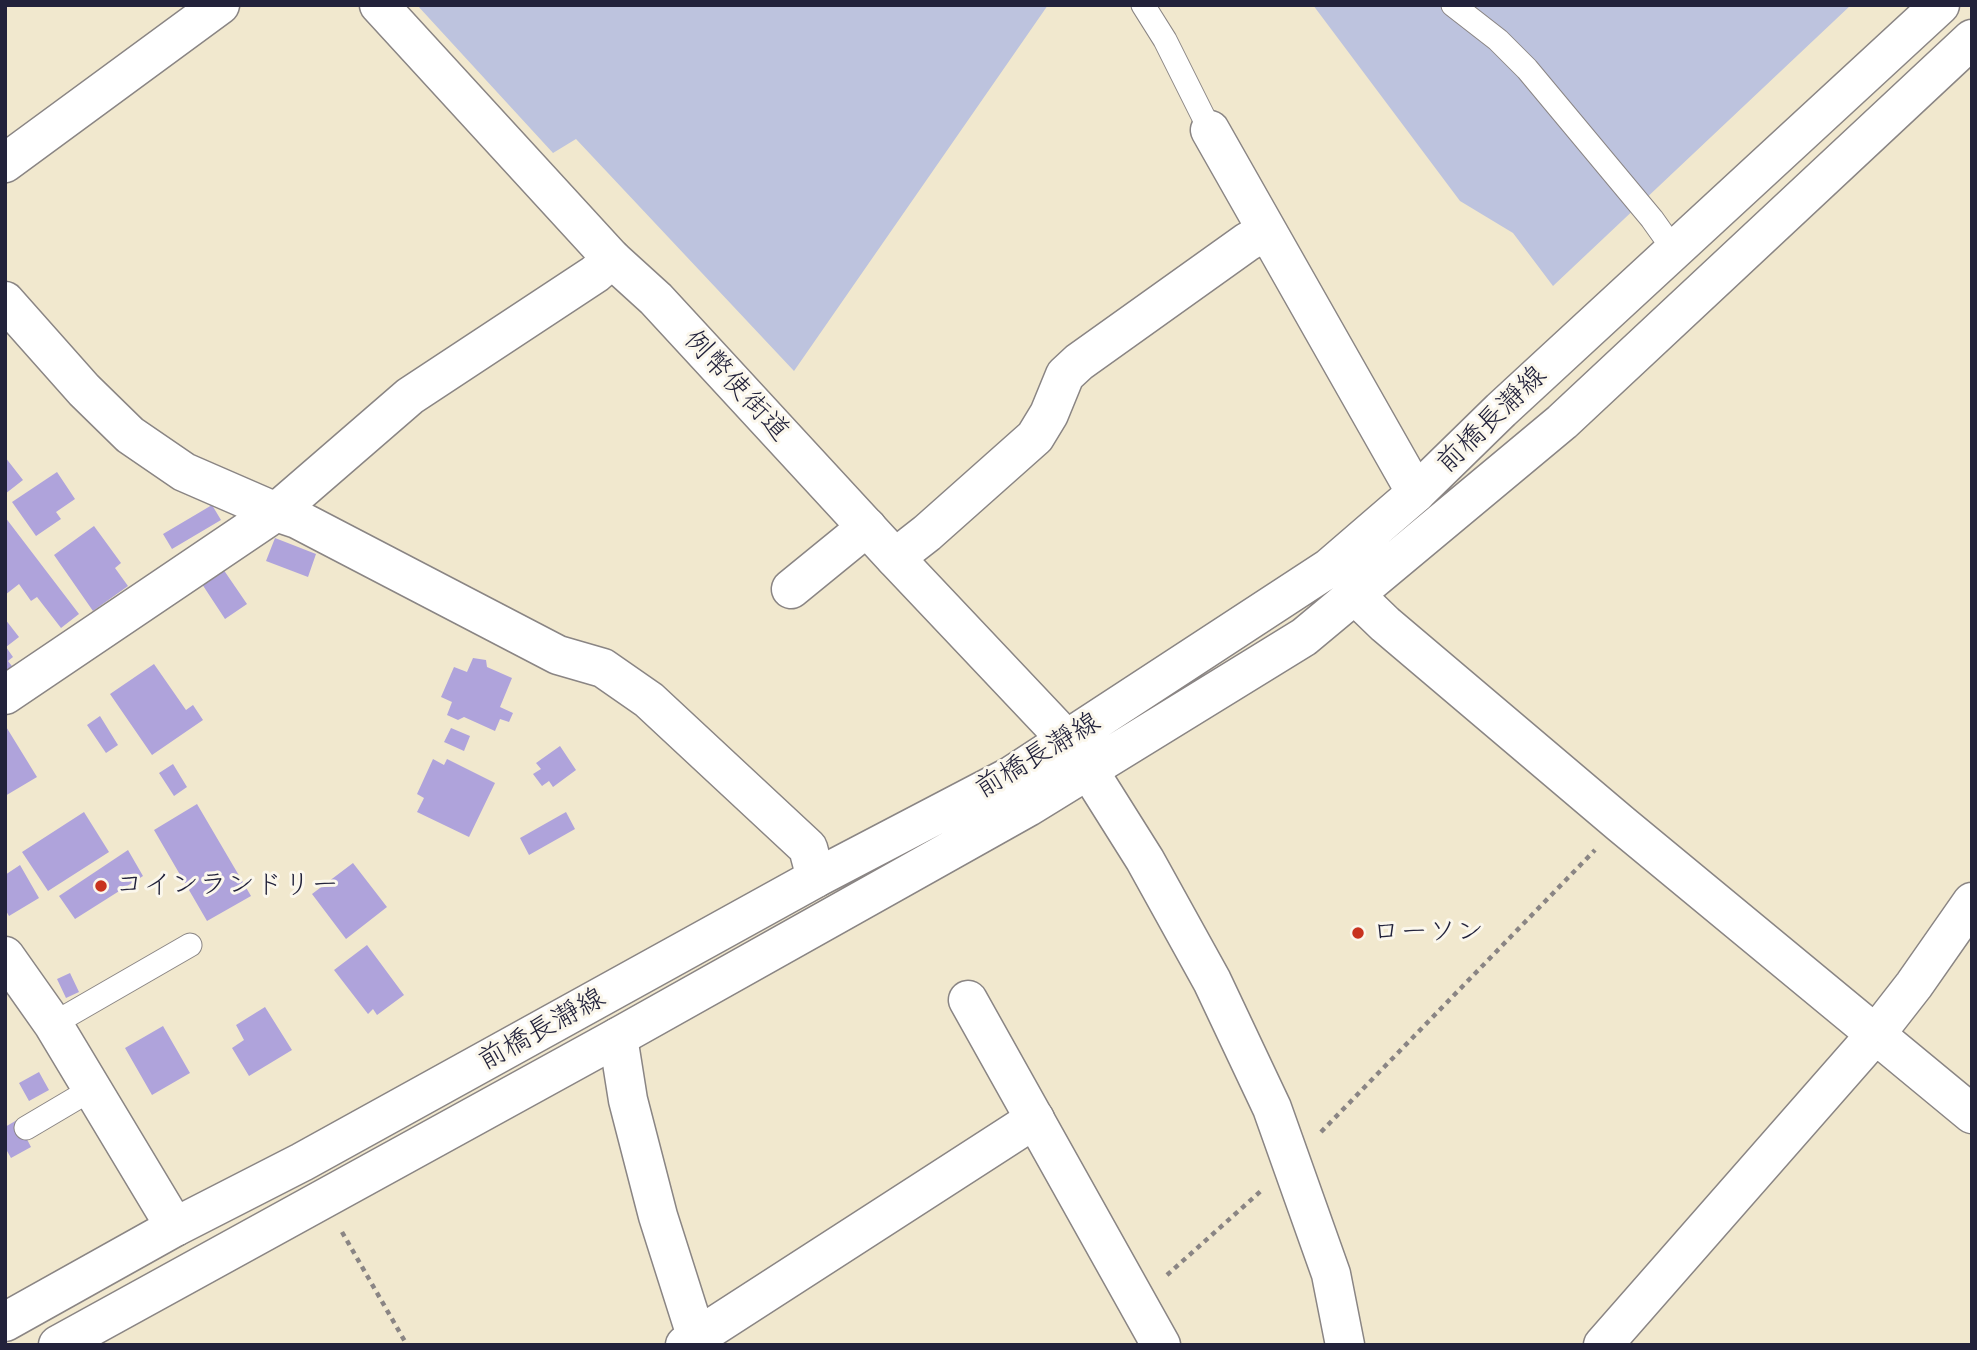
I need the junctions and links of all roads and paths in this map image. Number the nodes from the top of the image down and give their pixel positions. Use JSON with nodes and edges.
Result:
{"nodes":[{"id":1,"x":220,"y":5,"type":"edge"},
{"id":2,"x":379,"y":5,"type":"edge"},
{"id":3,"x":1143,"y":5,"type":"edge"},
{"id":4,"x":1453,"y":5,"type":"edge"},
{"id":5,"x":1940,"y":5,"type":"edge"},
{"id":6,"x":1972,"y":39,"type":"edge"},
{"id":7,"x":1210,"y":130,"type":"joint"},
{"id":8,"x":5,"y":163,"type":"edge"},
{"id":9,"x":1266,"y":231,"type":"junction"},
{"id":10,"x":1674,"y":250,"type":"junction"},
{"id":11,"x":612,"y":259,"type":"junction"},
{"id":12,"x":5,"y":301,"type":"edge"},
{"id":13,"x":1416,"y":493,"type":"junction"},
{"id":14,"x":276,"y":512,"type":"junction"},
{"id":15,"x":867,"y":527,"type":"junction"},
{"id":16,"x":895,"y":558,"type":"junction"},
{"id":17,"x":791,"y":589,"type":"dead end"},
{"id":18,"x":1355,"y":596,"type":"junction"},
{"id":19,"x":5,"y":695,"type":"edge"},
{"id":20,"x":1078,"y":756,"type":"junction"},
{"id":21,"x":1621,"y":824,"type":"junction"},
{"id":22,"x":816,"y":877,"type":"junction"},
{"id":23,"x":1972,"y":902,"type":"edge"},
{"id":24,"x":190,"y":945,"type":"dead end"},
{"id":25,"x":5,"y":956,"type":"edge"},
{"id":26,"x":968,"y":1000,"type":"dead end"},
{"id":27,"x":53,"y":1024,"type":"junction"},
{"id":28,"x":1875,"y":1035,"type":"junction"},
{"id":29,"x":618,"y":1037,"type":"junction"},
{"id":30,"x":92,"y":1089,"type":"junction"},
{"id":31,"x":1972,"y":1114,"type":"edge"},
{"id":32,"x":1035,"y":1119,"type":"junction"},
{"id":33,"x":26,"y":1128,"type":"dead end"},
{"id":34,"x":1291,"y":1162,"type":"junction"},
{"id":35,"x":322,"y":1198,"type":"junction"},
{"id":36,"x":175,"y":1227,"type":"junction"},
{"id":37,"x":1137,"y":1301,"type":"junction"},
{"id":38,"x":5,"y":1321,"type":"edge"},
{"id":39,"x":693,"y":1342,"type":"edge"},
{"id":40,"x":58,"y":1345,"type":"edge"},
{"id":41,"x":407,"y":1345,"type":"edge"},
{"id":42,"x":1161,"y":1345,"type":"edge"},
{"id":43,"x":1345,"y":1345,"type":"edge"},
{"id":44,"x":1603,"y":1345,"type":"edge"}],
"edges":[{"from":1,"to":8,"type":"street"},
{"from":2,"to":11,"type":"street","name":"例幣使街道"},
{"from":3,"to":7,"type":"lane"},
{"from":4,"to":10,"type":"lane"},
{"from":5,"to":10,"type":"street","name":"前橋長瀞線"},
{"from":6,"to":18,"type":"street","name":"前橋長瀞線"},
{"from":7,"to":9,"type":"street"},
{"from":9,"to":13,"type":"street"},
{"from":9,"to":16,"type":"street"},
{"from":10,"to":13,"type":"street","name":"前橋長瀞線"},
{"from":11,"to":14,"type":"street"},
{"from":11,"to":15,"type":"street","name":"例幣使街道"},
{"from":12,"to":14,"type":"street"},
{"from":13,"to":20,"type":"street","name":"前橋長瀞線"},
{"from":14,"to":19,"type":"street"},
{"from":14,"to":22,"type":"street"},
{"from":15,"to":16,"type":"street","name":"例幣使街道"},
{"from":15,"to":17,"type":"street"},
{"from":16,"to":20,"type":"street","name":"例幣使街道"},
{"from":18,"to":20,"type":"street","name":"前橋長瀞線"},
{"from":18,"to":21,"type":"street"},
{"from":20,"to":22,"type":"street","name":"前橋長瀞線"},
{"from":20,"to":29,"type":"street","name":"前橋長瀞線"},
{"from":20,"to":34,"type":"street","name":"例幣使街道"},
{"from":21,"to":28,"type":"street"},
{"from":21,"to":34,"type":"path"},
{"from":22,"to":36,"type":"street","name":"前橋長瀞線"},
{"from":23,"to":28,"type":"street"},
{"from":24,"to":27,"type":"lane"},
{"from":25,"to":27,"type":"street"},
{"from":26,"to":32,"type":"street"},
{"from":27,"to":30,"type":"street"},
{"from":28,"to":31,"type":"street"},
{"from":28,"to":44,"type":"street"},
{"from":29,"to":35,"type":"street","name":"前橋長瀞線"},
{"from":29,"to":39,"type":"street"},
{"from":30,"to":33,"type":"lane"},
{"from":30,"to":36,"type":"street"},
{"from":32,"to":37,"type":"street"},
{"from":32,"to":39,"type":"street"},
{"from":34,"to":37,"type":"path"},
{"from":34,"to":43,"type":"street","name":"例幣使街道"},
{"from":35,"to":40,"type":"street","name":"前橋長瀞線"},
{"from":35,"to":41,"type":"path"},
{"from":36,"to":38,"type":"street","name":"前橋長瀞線"},
{"from":37,"to":42,"type":"street"}]}
